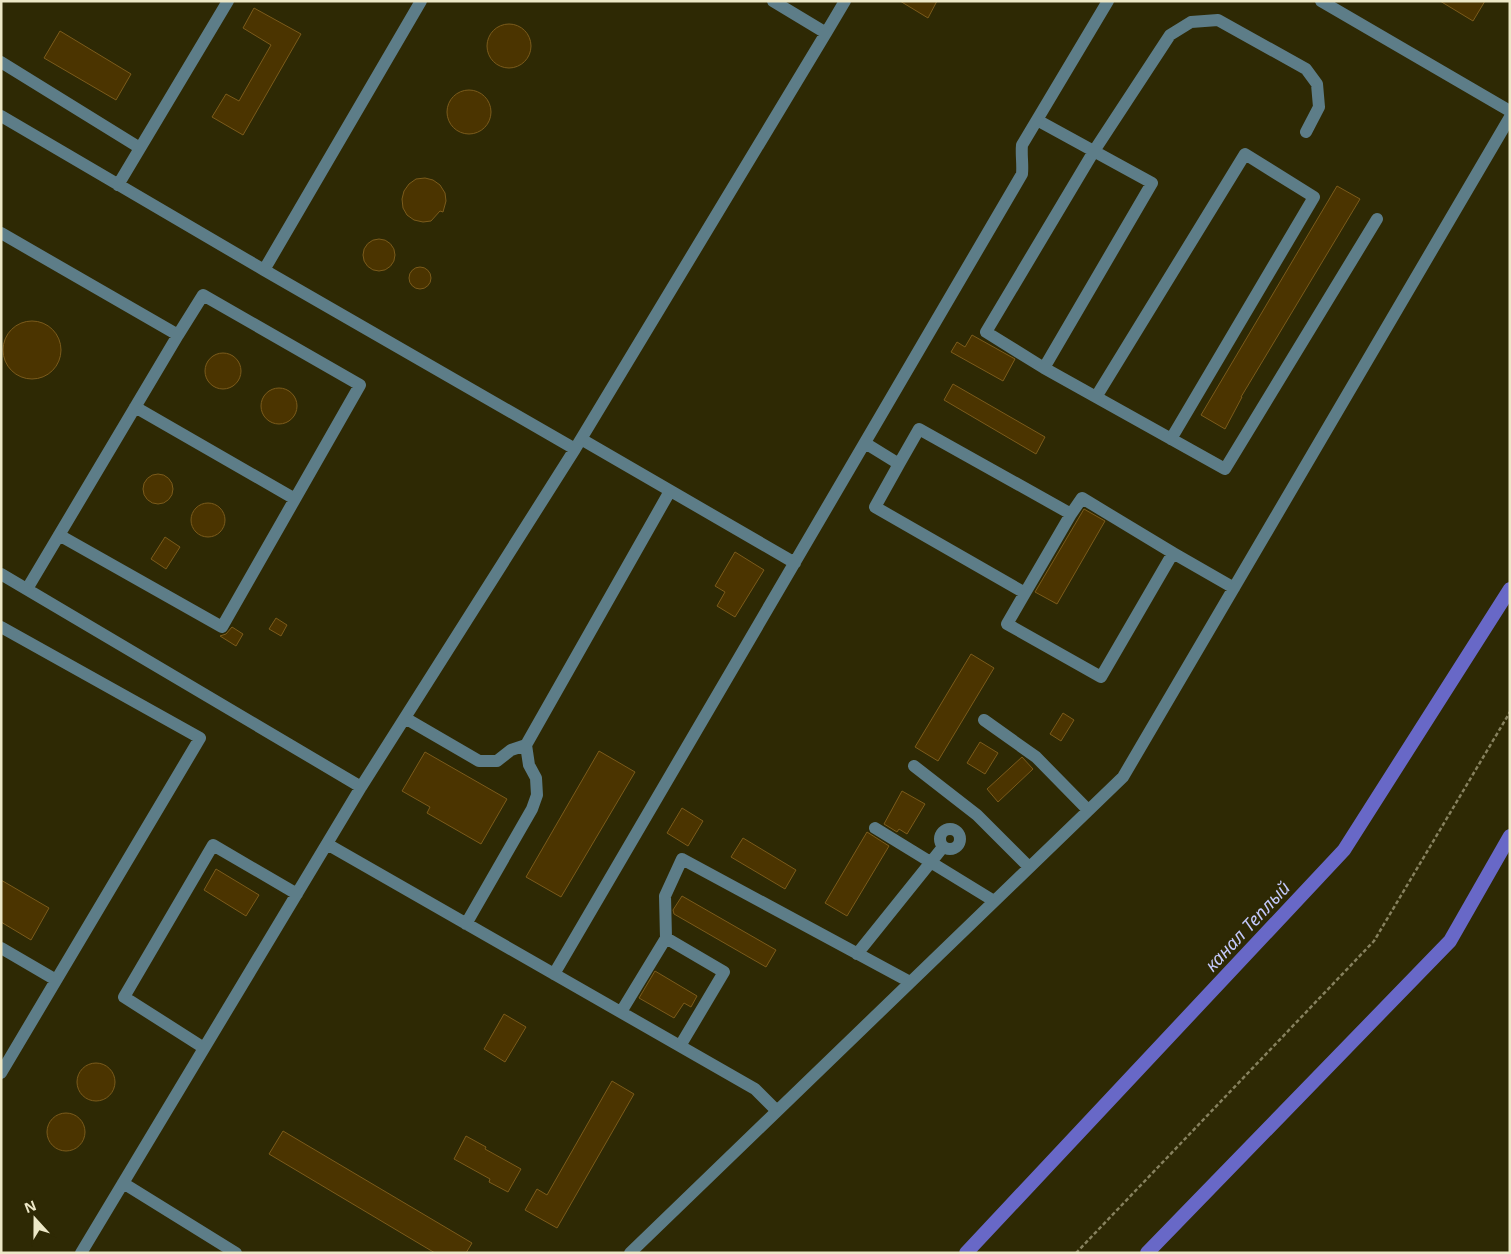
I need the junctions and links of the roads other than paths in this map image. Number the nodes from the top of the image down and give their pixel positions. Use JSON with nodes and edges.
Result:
{"nodes":[{"id":1,"x":228,"y":1,"type":"edge"},
{"id":2,"x":421,"y":1,"type":"edge"},
{"id":3,"x":774,"y":1,"type":"edge"},
{"id":4,"x":845,"y":1,"type":"edge"},
{"id":5,"x":1108,"y":1,"type":"edge"},
{"id":6,"x":1322,"y":1,"type":"edge"},
{"id":7,"x":826,"y":32,"type":"junction"},
{"id":8,"x":1,"y":62,"type":"edge"},
{"id":9,"x":1510,"y":111,"type":"edge"},
{"id":10,"x":1,"y":116,"type":"edge"},
{"id":11,"x":1510,"y":117,"type":"edge"},
{"id":12,"x":1037,"y":120,"type":"junction"},
{"id":13,"x":1306,"y":132,"type":"dead end"},
{"id":14,"x":140,"y":148,"type":"junction"},
{"id":15,"x":1094,"y":151,"type":"junction"},
{"id":16,"x":118,"y":184,"type":"junction"},
{"id":17,"x":1378,"y":219,"type":"dead end"},
{"id":18,"x":1,"y":233,"type":"edge"},
{"id":19,"x":264,"y":270,"type":"junction"},
{"id":20,"x":178,"y":335,"type":"junction"},
{"id":21,"x":1044,"y":368,"type":"junction"},
{"id":22,"x":1096,"y":397,"type":"junction"},
{"id":23,"x":135,"y":407,"type":"junction"},
{"id":24,"x":1171,"y":438,"type":"junction"},
{"id":25,"x":865,"y":443,"type":"junction"},
{"id":26,"x":578,"y":444,"type":"junction"},
{"id":27,"x":899,"y":464,"type":"junction"},
{"id":28,"x":670,"y":491,"type":"junction"},
{"id":29,"x":294,"y":499,"type":"junction"},
{"id":30,"x":1071,"y":514,"type":"junction"},
{"id":31,"x":59,"y":535,"type":"junction"},
{"id":32,"x":1172,"y":553,"type":"junction"},
{"id":33,"x":795,"y":563,"type":"junction"},
{"id":34,"x":1,"y":574,"type":"edge"},
{"id":35,"x":1234,"y":588,"type":"junction"},
{"id":36,"x":27,"y":589,"type":"junction"},
{"id":37,"x":1025,"y":593,"type":"junction"},
{"id":38,"x":1,"y":627,"type":"edge"},
{"id":39,"x":405,"y":718,"type":"junction"},
{"id":40,"x":984,"y":720,"type":"dead end"},
{"id":41,"x":526,"y":745,"type":"junction"},
{"id":42,"x":914,"y":766,"type":"dead end"},
{"id":43,"x":361,"y":787,"type":"junction"},
{"id":44,"x":1088,"y":810,"type":"junction"},
{"id":45,"x":875,"y":828,"type":"dead end"},
{"id":46,"x":327,"y":844,"type":"junction"},
{"id":47,"x":943,"y":847,"type":"dead end"},
{"id":48,"x":931,"y":862,"type":"junction"},
{"id":49,"x":1029,"y":867,"type":"junction"},
{"id":50,"x":297,"y":894,"type":"junction"},
{"id":51,"x":994,"y":901,"type":"junction"},
{"id":52,"x":466,"y":924,"type":"junction"},
{"id":53,"x":666,"y":938,"type":"junction"},
{"id":54,"x":1,"y":948,"type":"edge"},
{"id":55,"x":857,"y":954,"type":"junction"},
{"id":56,"x":554,"y":974,"type":"junction"},
{"id":57,"x":56,"y":980,"type":"junction"},
{"id":58,"x":910,"y":982,"type":"junction"},
{"id":59,"x":621,"y":1012,"type":"junction"},
{"id":60,"x":680,"y":1046,"type":"junction"},
{"id":61,"x":204,"y":1048,"type":"junction"},
{"id":62,"x":1,"y":1073,"type":"edge"},
{"id":63,"x":777,"y":1111,"type":"junction"},
{"id":64,"x":123,"y":1183,"type":"junction"},
{"id":65,"x":81,"y":1253,"type":"edge"},
{"id":66,"x":236,"y":1253,"type":"edge"},
{"id":67,"x":630,"y":1253,"type":"edge"}],
"edges":[{"from":1,"to":14,"type":"lane"},
{"from":2,"to":19,"type":"lane"},
{"from":3,"to":7,"type":"lane"},
{"from":4,"to":7,"type":"lane"},
{"from":5,"to":12,"type":"lane"},
{"from":6,"to":9,"type":"lane"},
{"from":7,"to":26,"type":"lane"},
{"from":8,"to":14,"type":"lane"},
{"from":10,"to":16,"type":"lane"},
{"from":11,"to":35,"type":"lane"},
{"from":12,"to":15,"type":"lane"},
{"from":12,"to":25,"type":"lane"},
{"from":13,"to":15,"type":"lane"},
{"from":14,"to":16,"type":"lane"},
{"from":15,"to":21,"type":"lane"},
{"from":15,"to":21,"type":"lane"},
{"from":16,"to":19,"type":"lane"},
{"from":17,"to":24,"type":"lane"},
{"from":18,"to":20,"type":"lane"},
{"from":19,"to":26,"type":"lane"},
{"from":20,"to":23,"type":"lane"},
{"from":20,"to":29,"type":"lane"},
{"from":21,"to":22,"type":"lane"},
{"from":22,"to":24,"type":"lane"},
{"from":22,"to":24,"type":"lane"},
{"from":23,"to":29,"type":"lane"},
{"from":23,"to":31,"type":"lane"},
{"from":25,"to":27,"type":"lane"},
{"from":25,"to":33,"type":"lane"},
{"from":26,"to":28,"type":"lane"},
{"from":26,"to":39,"type":"lane"},
{"from":27,"to":30,"type":"lane"},
{"from":27,"to":37,"type":"lane"},
{"from":28,"to":33,"type":"lane"},
{"from":28,"to":41,"type":"lane"},
{"from":29,"to":31,"type":"lane"},
{"from":30,"to":32,"type":"lane"},
{"from":30,"to":37,"type":"lane"},
{"from":31,"to":36,"type":"lane"},
{"from":32,"to":35,"type":"lane"},
{"from":32,"to":37,"type":"lane"},
{"from":33,"to":56,"type":"lane"},
{"from":34,"to":36,"type":"lane"},
{"from":35,"to":44,"type":"lane"},
{"from":36,"to":43,"type":"lane"},
{"from":38,"to":57,"type":"lane"},
{"from":39,"to":41,"type":"lane"},
{"from":39,"to":43,"type":"lane"},
{"from":40,"to":44,"type":"lane"},
{"from":41,"to":52,"type":"lane"},
{"from":42,"to":49,"type":"lane"},
{"from":43,"to":46,"type":"lane"},
{"from":44,"to":49,"type":"lane"},
{"from":45,"to":48,"type":"lane"},
{"from":46,"to":50,"type":"lane"},
{"from":46,"to":52,"type":"lane"},
{"from":47,"to":48,"type":"lane"},
{"from":48,"to":51,"type":"lane"},
{"from":48,"to":55,"type":"lane"},
{"from":49,"to":51,"type":"lane"},
{"from":50,"to":61,"type":"lane"},
{"from":50,"to":61,"type":"lane"},
{"from":51,"to":58,"type":"lane"},
{"from":52,"to":56,"type":"lane"},
{"from":53,"to":55,"type":"lane"},
{"from":53,"to":59,"type":"lane"},
{"from":53,"to":60,"type":"lane"},
{"from":54,"to":57,"type":"lane"},
{"from":55,"to":58,"type":"lane"},
{"from":56,"to":59,"type":"lane"},
{"from":57,"to":62,"type":"lane"},
{"from":58,"to":63,"type":"lane"},
{"from":59,"to":60,"type":"lane"},
{"from":60,"to":63,"type":"lane"},
{"from":61,"to":64,"type":"lane"},
{"from":63,"to":67,"type":"lane"},
{"from":64,"to":65,"type":"lane"},
{"from":64,"to":66,"type":"lane"}]}
